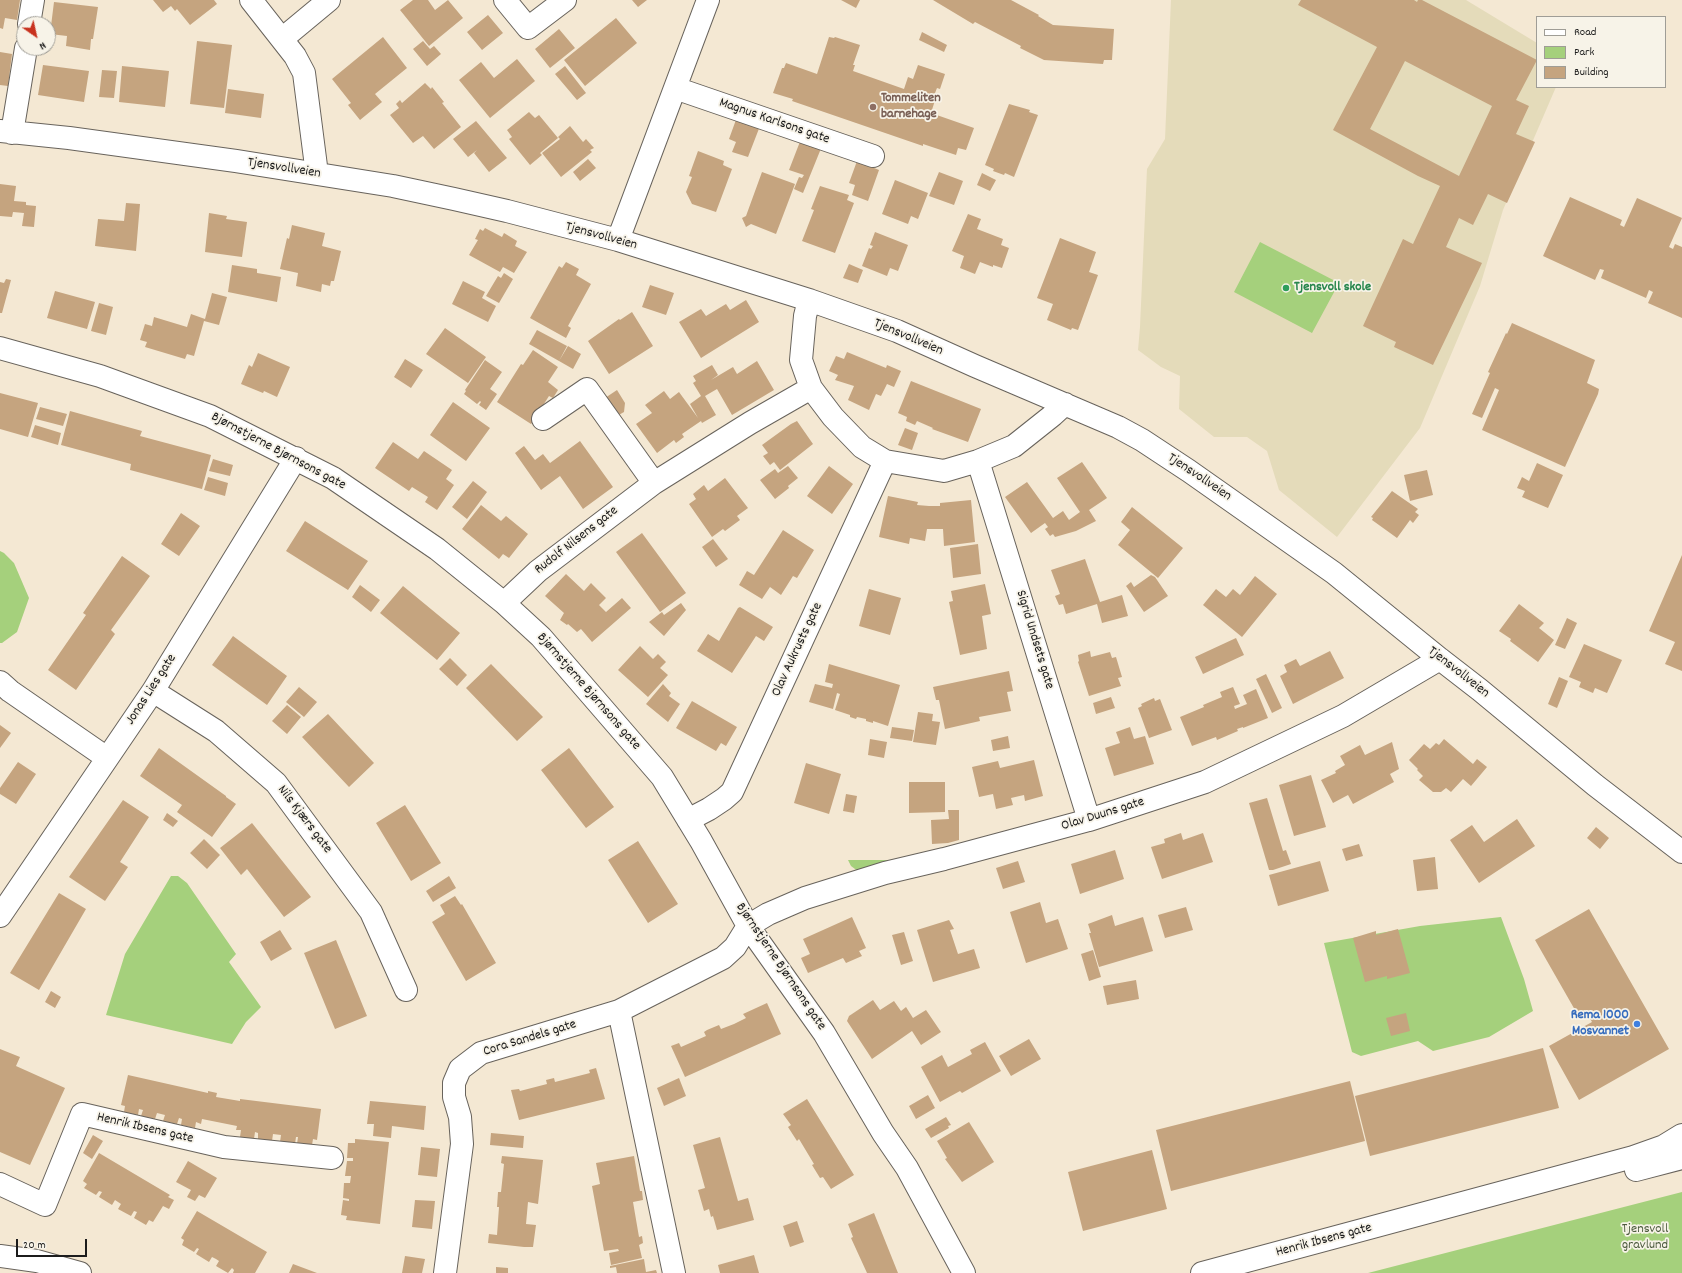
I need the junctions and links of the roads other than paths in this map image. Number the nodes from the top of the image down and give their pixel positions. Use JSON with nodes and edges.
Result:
{"nodes":[{"id":1,"x":33,"y":0,"type":"edge"},
{"id":2,"x":250,"y":0,"type":"edge"},
{"id":3,"x":329,"y":0,"type":"edge"},
{"id":4,"x":505,"y":0,"type":"edge"},
{"id":5,"x":565,"y":0,"type":"edge"},
{"id":6,"x":708,"y":0,"type":"edge"},
{"id":7,"x":30,"y":16,"type":"edge"},
{"id":8,"x":282,"y":39,"type":"junction"},
{"id":9,"x":24,"y":56,"type":"edge"},
{"id":10,"x":675,"y":88,"type":"junction"},
{"id":11,"x":6,"y":132,"type":"edge"},
{"id":12,"x":873,"y":156,"type":"dead end"},
{"id":13,"x":317,"y":174,"type":"junction"},
{"id":14,"x":618,"y":240,"type":"junction"},
{"id":15,"x":809,"y":300,"type":"junction"},
{"id":16,"x":0,"y":348,"type":"edge"},
{"id":17,"x":811,"y":388,"type":"junction"},
{"id":18,"x":1065,"y":404,"type":"junction"},
{"id":19,"x":543,"y":419,"type":"dead end"},
{"id":20,"x":296,"y":458,"type":"junction"},
{"id":21,"x":885,"y":461,"type":"junction"},
{"id":22,"x":978,"y":461,"type":"junction"},
{"id":23,"x":654,"y":483,"type":"junction"},
{"id":24,"x":504,"y":603,"type":"junction"},
{"id":25,"x":1440,"y":659,"type":"junction"},
{"id":26,"x":0,"y":682,"type":"edge"},
{"id":27,"x":153,"y":692,"type":"junction"},
{"id":28,"x":108,"y":758,"type":"junction"},
{"id":29,"x":688,"y":820,"type":"junction"},
{"id":30,"x":1089,"y":820,"type":"junction"},
{"id":31,"x":1682,"y":852,"type":"edge"},
{"id":32,"x":0,"y":916,"type":"edge"},
{"id":33,"x":748,"y":926,"type":"junction"},
{"id":34,"x":406,"y":990,"type":"dead end"},
{"id":35,"x":619,"y":1012,"type":"junction"},
{"id":36,"x":1682,"y":1135,"type":"edge"},
{"id":37,"x":332,"y":1158,"type":"dead end"},
{"id":38,"x":1682,"y":1158,"type":"edge"},
{"id":39,"x":0,"y":1184,"type":"edge"},
{"id":40,"x":1445,"y":1208,"type":"junction"},
{"id":41,"x":0,"y":1256,"type":"edge"},
{"id":42,"x":80,"y":1273,"type":"edge"},
{"id":43,"x":445,"y":1273,"type":"edge"},
{"id":44,"x":674,"y":1273,"type":"edge"},
{"id":45,"x":964,"y":1273,"type":"edge"},
{"id":46,"x":1202,"y":1273,"type":"edge"}],
"edges":[{"from":1,"to":7,"type":"street"},
{"from":2,"to":8,"type":"street"},
{"from":3,"to":8,"type":"street"},
{"from":4,"to":5,"type":"street"},
{"from":6,"to":10,"type":"street"},
{"from":8,"to":13,"type":"street"},
{"from":9,"to":11,"type":"street"},
{"from":10,"to":12,"type":"street","name":"Magnus Karlsons gate"},
{"from":10,"to":14,"type":"street"},
{"from":11,"to":13,"type":"street","name":"Tjensvollveien"},
{"from":13,"to":14,"type":"street","name":"Tjensvollveien"},
{"from":14,"to":15,"type":"street","name":"Tjensvollveien"},
{"from":15,"to":17,"type":"street"},
{"from":15,"to":18,"type":"street","name":"Tjensvollveien"},
{"from":16,"to":20,"type":"street","name":"Bjørnstjerne Bjørnsons gate"},
{"from":17,"to":21,"type":"street"},
{"from":17,"to":23,"type":"street","name":"Rudolf Nilsens gate"},
{"from":18,"to":22,"type":"street"},
{"from":18,"to":25,"type":"street","name":"Tjensvollveien"},
{"from":19,"to":23,"type":"street"},
{"from":20,"to":24,"type":"street","name":"Bjørnstjerne Bjørnsons gate"},
{"from":20,"to":27,"type":"street","name":"Jonas Lies gate"},
{"from":21,"to":22,"type":"street"},
{"from":21,"to":29,"type":"street","name":"Olav Aukrusts gate"},
{"from":22,"to":30,"type":"street","name":"Sigrid Undsets gate"},
{"from":23,"to":24,"type":"street","name":"Rudolf Nilsens gate"},
{"from":24,"to":29,"type":"street","name":"Bjørnstjerne Bjørnsons gate"},
{"from":25,"to":30,"type":"street","name":"Olav Duuns gate"},
{"from":25,"to":31,"type":"street","name":"Tjensvollveien"},
{"from":26,"to":28,"type":"street"},
{"from":27,"to":28,"type":"street","name":"Jonas Lies gate"},
{"from":27,"to":34,"type":"street","name":"Nils Kjærs gate"},
{"from":28,"to":32,"type":"street","name":"Jonas Lies gate"},
{"from":29,"to":33,"type":"street","name":"Bjørnstjerne Bjørnsons gate"},
{"from":30,"to":33,"type":"street","name":"Olav Duuns gate"},
{"from":33,"to":35,"type":"street","name":"Cora Sandels gate"},
{"from":33,"to":45,"type":"street","name":"Bjørnstjerne Bjørnsons gate"},
{"from":35,"to":43,"type":"street","name":"Cora Sandels gate"},
{"from":35,"to":44,"type":"street"},
{"from":36,"to":40,"type":"street","name":"Henrik Ibsens gate"},
{"from":37,"to":39,"type":"street","name":"Henrik Ibsens gate"},
{"from":38,"to":40,"type":"street","name":"Henrik Ibsens gate"},
{"from":40,"to":46,"type":"street","name":"Henrik Ibsens gate"},
{"from":41,"to":42,"type":"street"}]}
